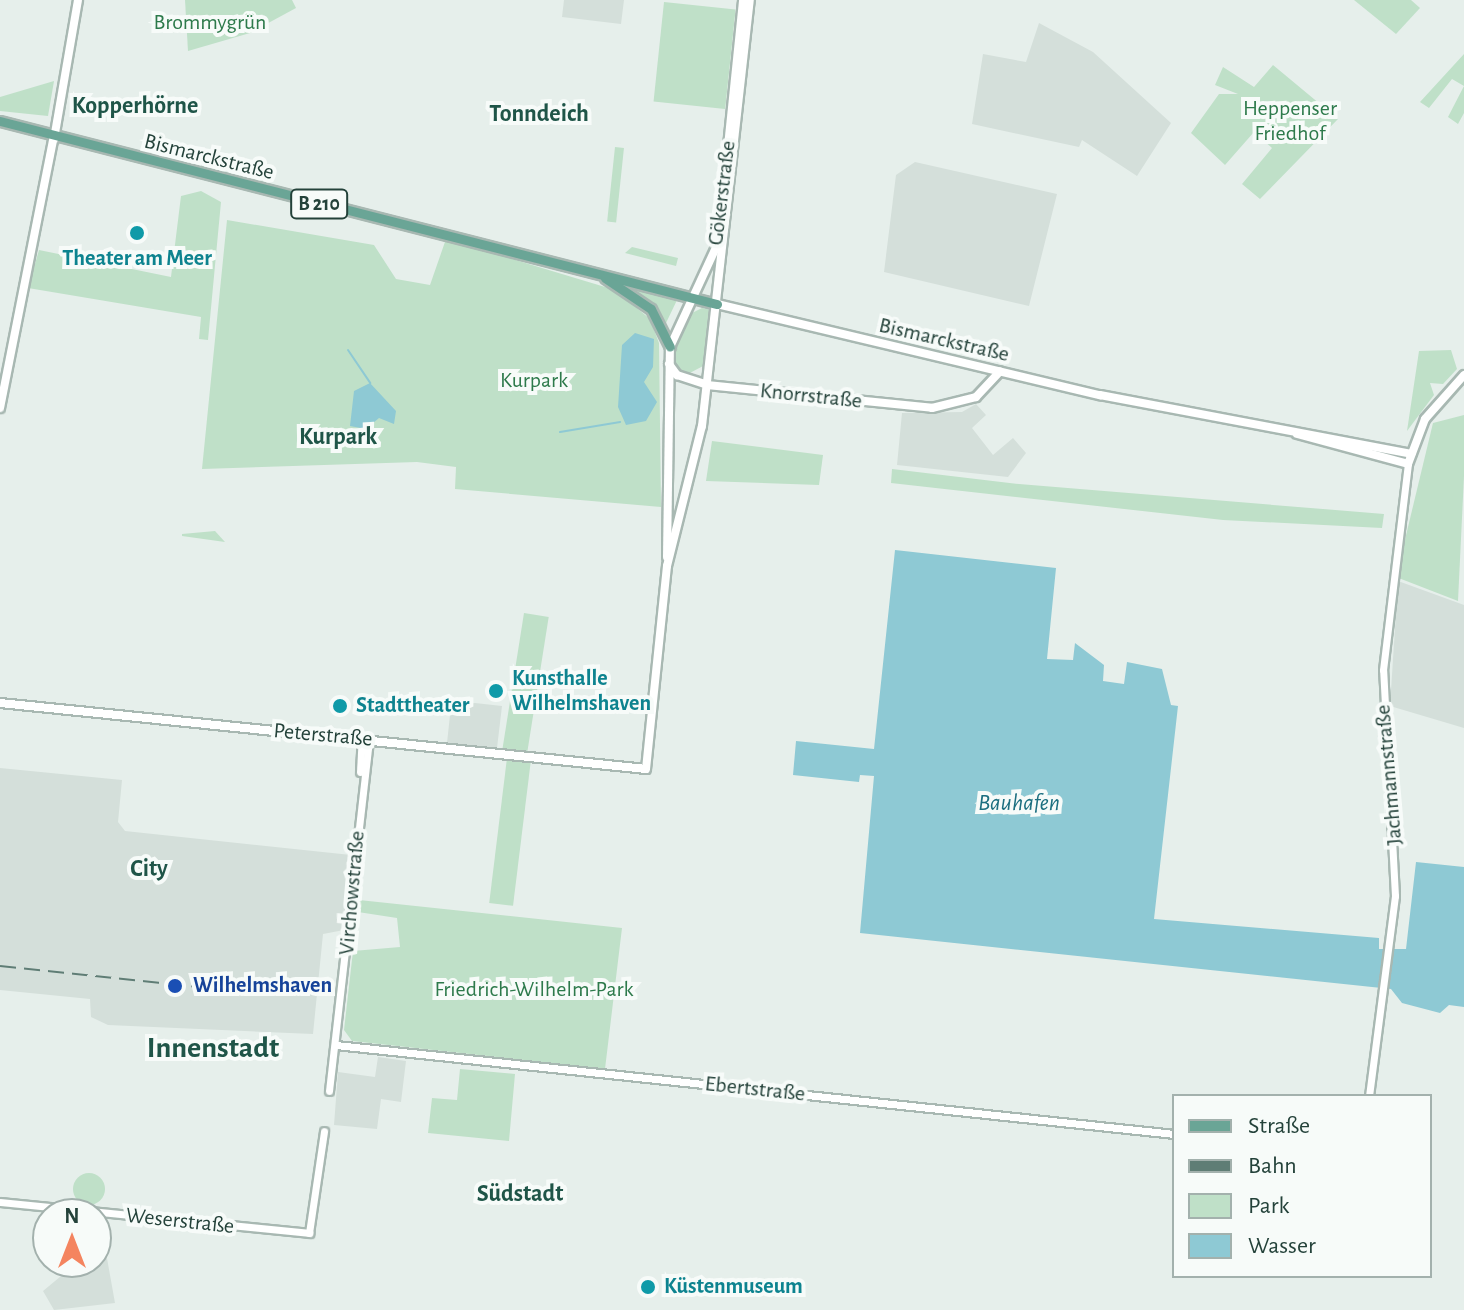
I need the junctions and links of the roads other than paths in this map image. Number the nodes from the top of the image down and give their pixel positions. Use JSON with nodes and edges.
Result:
{"nodes":[{"id":1,"x":78,"y":0,"type":"edge"},
{"id":2,"x":743,"y":0,"type":"edge"},
{"id":3,"x":750,"y":0,"type":"edge"},
{"id":4,"x":0,"y":121,"type":"edge"},
{"id":5,"x":54,"y":136,"type":"junction"},
{"id":6,"x":595,"y":273,"type":"junction"},
{"id":7,"x":720,"y":280,"type":"junction"},
{"id":8,"x":692,"y":297,"type":"junction"},
{"id":9,"x":717,"y":304,"type":"junction"},
{"id":10,"x":737,"y":308,"type":"junction"},
{"id":11,"x":670,"y":347,"type":"junction"},
{"id":12,"x":668,"y":363,"type":"junction"},
{"id":13,"x":709,"y":369,"type":"junction"},
{"id":14,"x":1000,"y":371,"type":"junction"},
{"id":15,"x":1464,"y":375,"type":"edge"},
{"id":16,"x":685,"y":379,"type":"junction"},
{"id":17,"x":707,"y":385,"type":"junction"},
{"id":18,"x":0,"y":408,"type":"edge"},
{"id":19,"x":1288,"y":430,"type":"junction"},
{"id":20,"x":1415,"y":441,"type":"junction"},
{"id":21,"x":1401,"y":449,"type":"junction"},
{"id":22,"x":1411,"y":454,"type":"junction"},
{"id":23,"x":1408,"y":464,"type":"junction"},
{"id":24,"x":667,"y":566,"type":"junction"},
{"id":25,"x":0,"y":703,"type":"edge"},
{"id":26,"x":366,"y":738,"type":"junction"},
{"id":27,"x":646,"y":769,"type":"joint"},
{"id":28,"x":336,"y":1045,"type":"junction"},
{"id":29,"x":329,"y":1091,"type":"dead end"},
{"id":30,"x":1370,"y":1094,"type":"edge"},
{"id":31,"x":324,"y":1131,"type":"dead end"},
{"id":32,"x":1172,"y":1134,"type":"edge"},
{"id":33,"x":0,"y":1202,"type":"edge"}],
"edges":[{"from":1,"to":5,"type":"main road"},
{"from":2,"to":8,"type":"main road","name":"Gökerstraße"},
{"from":3,"to":7,"type":"main road","name":"Gökerstraße"},
{"from":4,"to":5,"type":"main road","name":"Bismarckstraße","number":"B 210"},
{"from":5,"to":6,"type":"main road","name":"Bismarckstraße","number":"B 210"},
{"from":5,"to":18,"type":"main road"},
{"from":6,"to":8,"type":"main road","name":"Bismarckstraße","number":"B 210"},
{"from":6,"to":11,"type":"main road","name":"Bismarckstraße","number":"B 210"},
{"from":7,"to":9,"type":"main road","name":"Gökerstraße"},
{"from":7,"to":10,"type":"main road"},
{"from":8,"to":9,"type":"main road","name":"Bismarckstraße","number":"B 210"},
{"from":8,"to":11,"type":"main road","name":"Gökerstraße"},
{"from":9,"to":10,"type":"main road","name":"Bismarckstraße"},
{"from":9,"to":13,"type":"main road","name":"Gökerstraße"},
{"from":10,"to":14,"type":"main road","name":"Bismarckstraße"},
{"from":11,"to":12,"type":"main road","name":"Gökerstraße"},
{"from":12,"to":16,"type":"main road","name":"Knorrstraße"},
{"from":12,"to":24,"type":"main road","name":"Gökerstraße"},
{"from":13,"to":16,"type":"main road"},
{"from":13,"to":17,"type":"main road","name":"Gökerstraße"},
{"from":14,"to":17,"type":"main road","name":"Knorrstraße"},
{"from":14,"to":19,"type":"main road","name":"Bismarckstraße"},
{"from":15,"to":20,"type":"main road","name":"Jachmannstraße"},
{"from":16,"to":17,"type":"main road","name":"Knorrstraße"},
{"from":17,"to":24,"type":"main road","name":"Gökerstraße"},
{"from":19,"to":21,"type":"main road","name":"Bismarckstraße"},
{"from":19,"to":23,"type":"main road","name":"Bismarckstraße"},
{"from":20,"to":21,"type":"main road"},
{"from":20,"to":22,"type":"main road","name":"Jachmannstraße"},
{"from":21,"to":22,"type":"main road","name":"Bismarckstraße"},
{"from":22,"to":23,"type":"main road","name":"Jachmannstraße"},
{"from":23,"to":30,"type":"street","name":"Jachmannstraße"},
{"from":24,"to":27,"type":"main road","name":"Gökerstraße"},
{"from":25,"to":26,"type":"main road","name":"Peterstraße"},
{"from":26,"to":27,"type":"main road","name":"Peterstraße"},
{"from":26,"to":28,"type":"street","name":"Virchowstraße"},
{"from":28,"to":29,"type":"street","name":"Virchowstraße"},
{"from":28,"to":32,"type":"street","name":"Ebertstraße"},
{"from":31,"to":33,"type":"street","name":"Weserstraße"}]}
